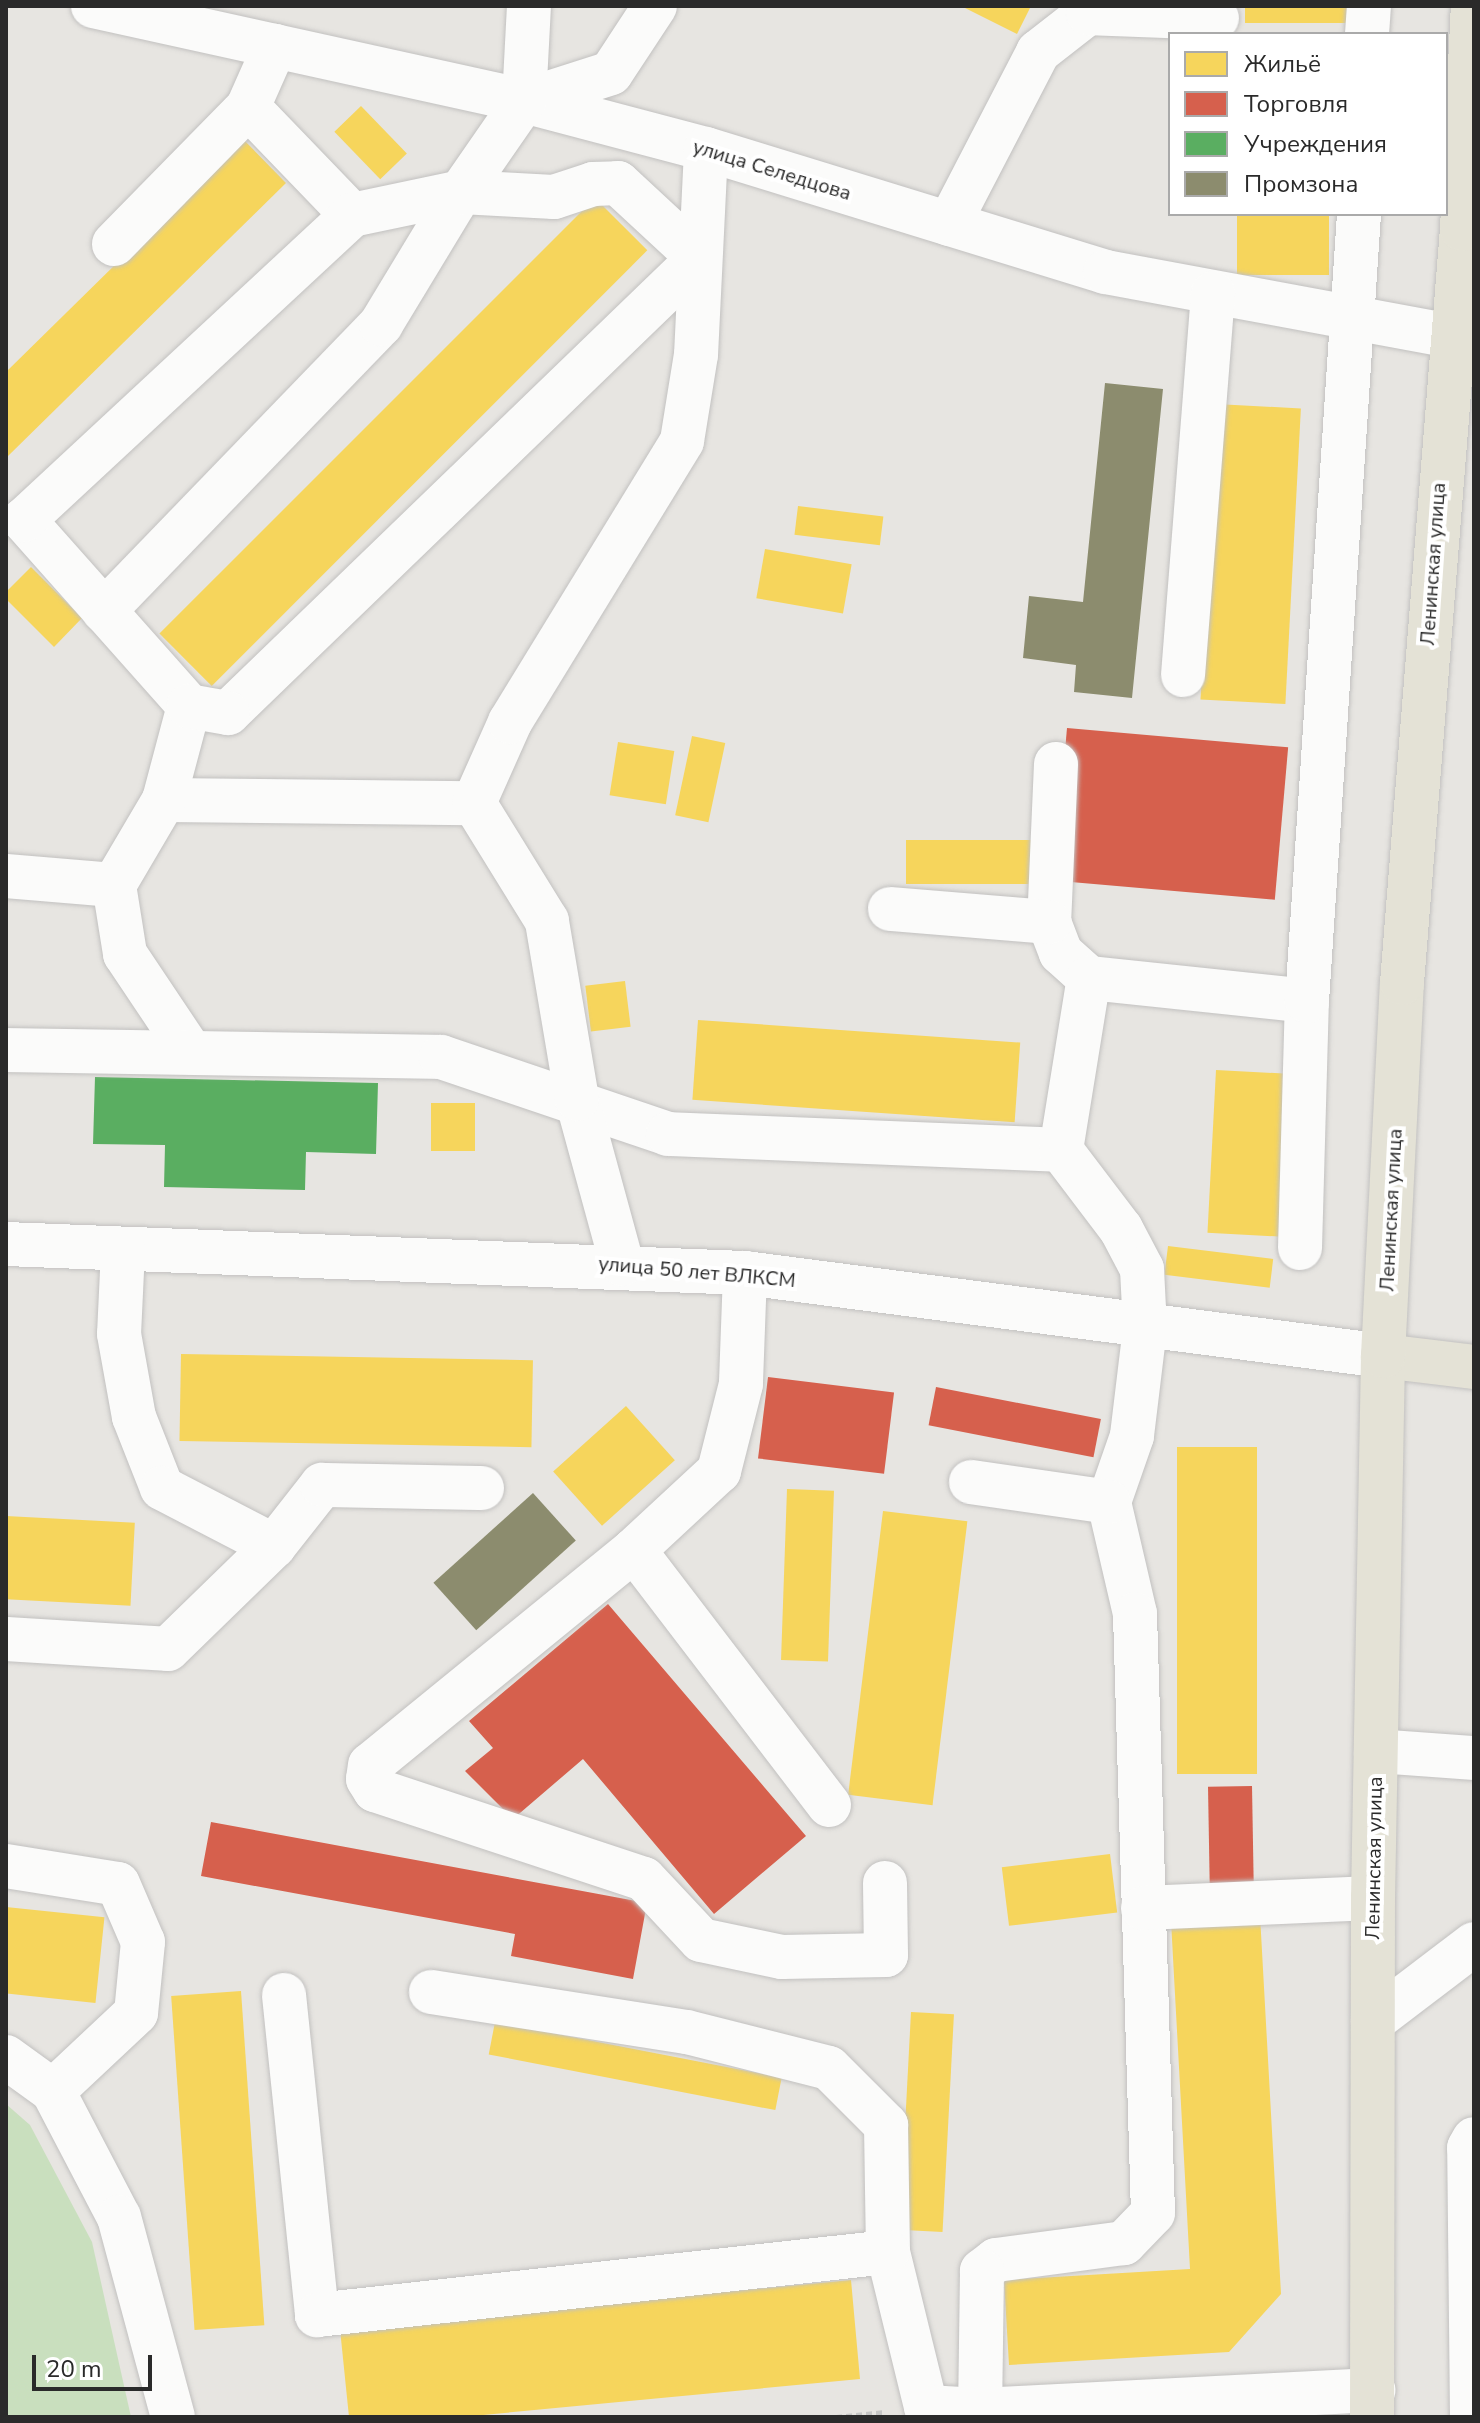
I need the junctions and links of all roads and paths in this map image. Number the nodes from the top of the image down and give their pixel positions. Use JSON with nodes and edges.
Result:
{"nodes":[{"id":1,"x":93,"y":6,"type":"edge"},
{"id":2,"x":529,"y":6,"type":"edge"},
{"id":3,"x":655,"y":6,"type":"edge"},
{"id":4,"x":1369,"y":6,"type":"edge"},
{"id":5,"x":1473,"y":6,"type":"edge"},
{"id":6,"x":1217,"y":19,"type":"edge"},
{"id":7,"x":1367,"y":32,"type":"edge"},
{"id":8,"x":275,"y":46,"type":"junction"},
{"id":9,"x":1457,"y":96,"type":"edge"},
{"id":10,"x":524,"y":101,"type":"junction"},
{"id":11,"x":248,"y":107,"type":"junction"},
{"id":12,"x":706,"y":149,"type":"junction"},
{"id":13,"x":461,"y":192,"type":"junction"},
{"id":14,"x":352,"y":215,"type":"junction"},
{"id":15,"x":1359,"y":216,"type":"edge"},
{"id":16,"x":949,"y":224,"type":"junction"},
{"id":17,"x":114,"y":244,"type":"dead end"},
{"id":18,"x":699,"y":258,"type":"junction"},
{"id":19,"x":1213,"y":293,"type":"junction"},
{"id":20,"x":1355,"y":319,"type":"junction"},
{"id":21,"x":1450,"y":336,"type":"junction"},
{"id":22,"x":15,"y":528,"type":"edge"},
{"id":23,"x":104,"y":611,"type":"junction"},
{"id":24,"x":1183,"y":675,"type":"dead end"},
{"id":25,"x":189,"y":706,"type":"junction"},
{"id":26,"x":1056,"y":764,"type":"dead end"},
{"id":27,"x":164,"y":800,"type":"junction"},
{"id":28,"x":474,"y":803,"type":"junction"},
{"id":29,"x":6,"y":876,"type":"edge"},
{"id":30,"x":114,"y":885,"type":"junction"},
{"id":31,"x":890,"y":909,"type":"dead end"},
{"id":32,"x":1049,"y":922,"type":"junction"},
{"id":33,"x":1089,"y":978,"type":"junction"},
{"id":34,"x":1307,"y":1001,"type":"junction"},
{"id":35,"x":6,"y":1050,"type":"edge"},
{"id":36,"x":190,"y":1051,"type":"junction"},
{"id":37,"x":577,"y":1099,"type":"junction"},
{"id":38,"x":1061,"y":1150,"type":"junction"},
{"id":39,"x":6,"y":1244,"type":"edge"},
{"id":40,"x":1300,"y":1248,"type":"dead end"},
{"id":41,"x":123,"y":1250,"type":"junction"},
{"id":42,"x":622,"y":1264,"type":"junction"},
{"id":43,"x":745,"y":1273,"type":"junction"},
{"id":44,"x":1145,"y":1328,"type":"junction"},
{"id":45,"x":1383,"y":1356,"type":"junction"},
{"id":46,"x":1474,"y":1367,"type":"edge"},
{"id":47,"x":971,"y":1482,"type":"dead end"},
{"id":48,"x":482,"y":1488,"type":"dead end"},
{"id":49,"x":1109,"y":1502,"type":"junction"},
{"id":50,"x":274,"y":1546,"type":"junction"},
{"id":51,"x":634,"y":1550,"type":"junction"},
{"id":52,"x":6,"y":1639,"type":"edge"},
{"id":53,"x":1376,"y":1751,"type":"junction"},
{"id":54,"x":1474,"y":1758,"type":"edge"},
{"id":55,"x":829,"y":1805,"type":"dead end"},
{"id":56,"x":6,"y":1866,"type":"edge"},
{"id":57,"x":885,"y":1883,"type":"dead end"},
{"id":58,"x":1373,"y":1898,"type":"junction"},
{"id":59,"x":1143,"y":1908,"type":"junction"},
{"id":60,"x":1474,"y":1944,"type":"edge"},
{"id":61,"x":431,"y":1992,"type":"dead end"},
{"id":62,"x":284,"y":1995,"type":"dead end"},
{"id":63,"x":1373,"y":2021,"type":"junction"},
{"id":64,"x":6,"y":2057,"type":"edge"},
{"id":65,"x":53,"y":2091,"type":"junction"},
{"id":66,"x":1474,"y":2139,"type":"edge"},
{"id":67,"x":888,"y":2252,"type":"junction"},
{"id":68,"x":1373,"y":2404,"type":"edge"},
{"id":69,"x":1139,"y":2409,"type":"edge"},
{"id":70,"x":980,"y":2414,"type":"edge"},
{"id":71,"x":173,"y":2417,"type":"edge"},
{"id":72,"x":1472,"y":2417,"type":"edge"}],
"edges":[{"from":1,"to":8,"type":"street","name":"улица Селедцова"},
{"from":2,"to":10,"type":"street"},
{"from":3,"to":10,"type":"street"},
{"from":4,"to":7,"type":"street"},
{"from":5,"to":9,"type":"main road","name":"Ленинская улица"},
{"from":6,"to":16,"type":"street"},
{"from":8,"to":10,"type":"street","name":"улица Селедцова"},
{"from":8,"to":11,"type":"street"},
{"from":9,"to":21,"type":"main road","name":"Ленинская улица"},
{"from":10,"to":12,"type":"street","name":"улица Селедцова"},
{"from":10,"to":13,"type":"street"},
{"from":11,"to":14,"type":"street"},
{"from":11,"to":17,"type":"street"},
{"from":12,"to":16,"type":"street","name":"улица Селедцова"},
{"from":12,"to":18,"type":"street"},
{"from":13,"to":14,"type":"street"},
{"from":13,"to":18,"type":"street"},
{"from":13,"to":23,"type":"street"},
{"from":14,"to":22,"type":"street"},
{"from":15,"to":20,"type":"street"},
{"from":16,"to":19,"type":"street","name":"улица Селедцова"},
{"from":18,"to":25,"type":"street"},
{"from":18,"to":28,"type":"street"},
{"from":19,"to":20,"type":"street","name":"улица Селедцова"},
{"from":19,"to":24,"type":"street"},
{"from":20,"to":21,"type":"street","name":"улица Селедцова"},
{"from":20,"to":34,"type":"street"},
{"from":21,"to":45,"type":"main road","name":"Ленинская улица"},
{"from":22,"to":23,"type":"street"},
{"from":23,"to":25,"type":"street"},
{"from":25,"to":27,"type":"street"},
{"from":26,"to":32,"type":"street"},
{"from":27,"to":28,"type":"street"},
{"from":27,"to":30,"type":"street"},
{"from":28,"to":37,"type":"street"},
{"from":29,"to":30,"type":"street"},
{"from":30,"to":36,"type":"street"},
{"from":31,"to":32,"type":"street"},
{"from":32,"to":33,"type":"street"},
{"from":33,"to":34,"type":"street"},
{"from":33,"to":38,"type":"street"},
{"from":34,"to":40,"type":"street"},
{"from":35,"to":36,"type":"street"},
{"from":36,"to":37,"type":"street"},
{"from":37,"to":38,"type":"street"},
{"from":37,"to":42,"type":"street"},
{"from":38,"to":44,"type":"street"},
{"from":39,"to":41,"type":"street","name":"улица 50 лет ВЛКСМ"},
{"from":41,"to":42,"type":"street","name":"улица 50 лет ВЛКСМ"},
{"from":41,"to":50,"type":"street"},
{"from":42,"to":43,"type":"street","name":"улица 50 лет ВЛКСМ"},
{"from":43,"to":44,"type":"street","name":"улица 50 лет ВЛКСМ"},
{"from":43,"to":51,"type":"street"},
{"from":44,"to":45,"type":"street","name":"улица 50 лет ВЛКСМ"},
{"from":44,"to":49,"type":"street"},
{"from":45,"to":46,"type":"main road"},
{"from":45,"to":53,"type":"main road","name":"Ленинская улица"},
{"from":47,"to":49,"type":"street"},
{"from":48,"to":50,"type":"street"},
{"from":49,"to":59,"type":"street"},
{"from":50,"to":52,"type":"street"},
{"from":51,"to":55,"type":"street"},
{"from":51,"to":57,"type":"street"},
{"from":53,"to":54,"type":"street"},
{"from":53,"to":58,"type":"main road","name":"Ленинская улица"},
{"from":56,"to":65,"type":"street"},
{"from":58,"to":59,"type":"street"},
{"from":58,"to":63,"type":"main road","name":"Ленинская улица"},
{"from":59,"to":70,"type":"street"},
{"from":60,"to":63,"type":"street"},
{"from":61,"to":67,"type":"street"},
{"from":62,"to":67,"type":"street"},
{"from":63,"to":68,"type":"main road","name":"Ленинская улица"},
{"from":64,"to":65,"type":"street"},
{"from":65,"to":71,"type":"street"},
{"from":66,"to":72,"type":"street"},
{"from":67,"to":70,"type":"street"},
{"from":68,"to":69,"type":"street"},
{"from":69,"to":70,"type":"street"}]}
